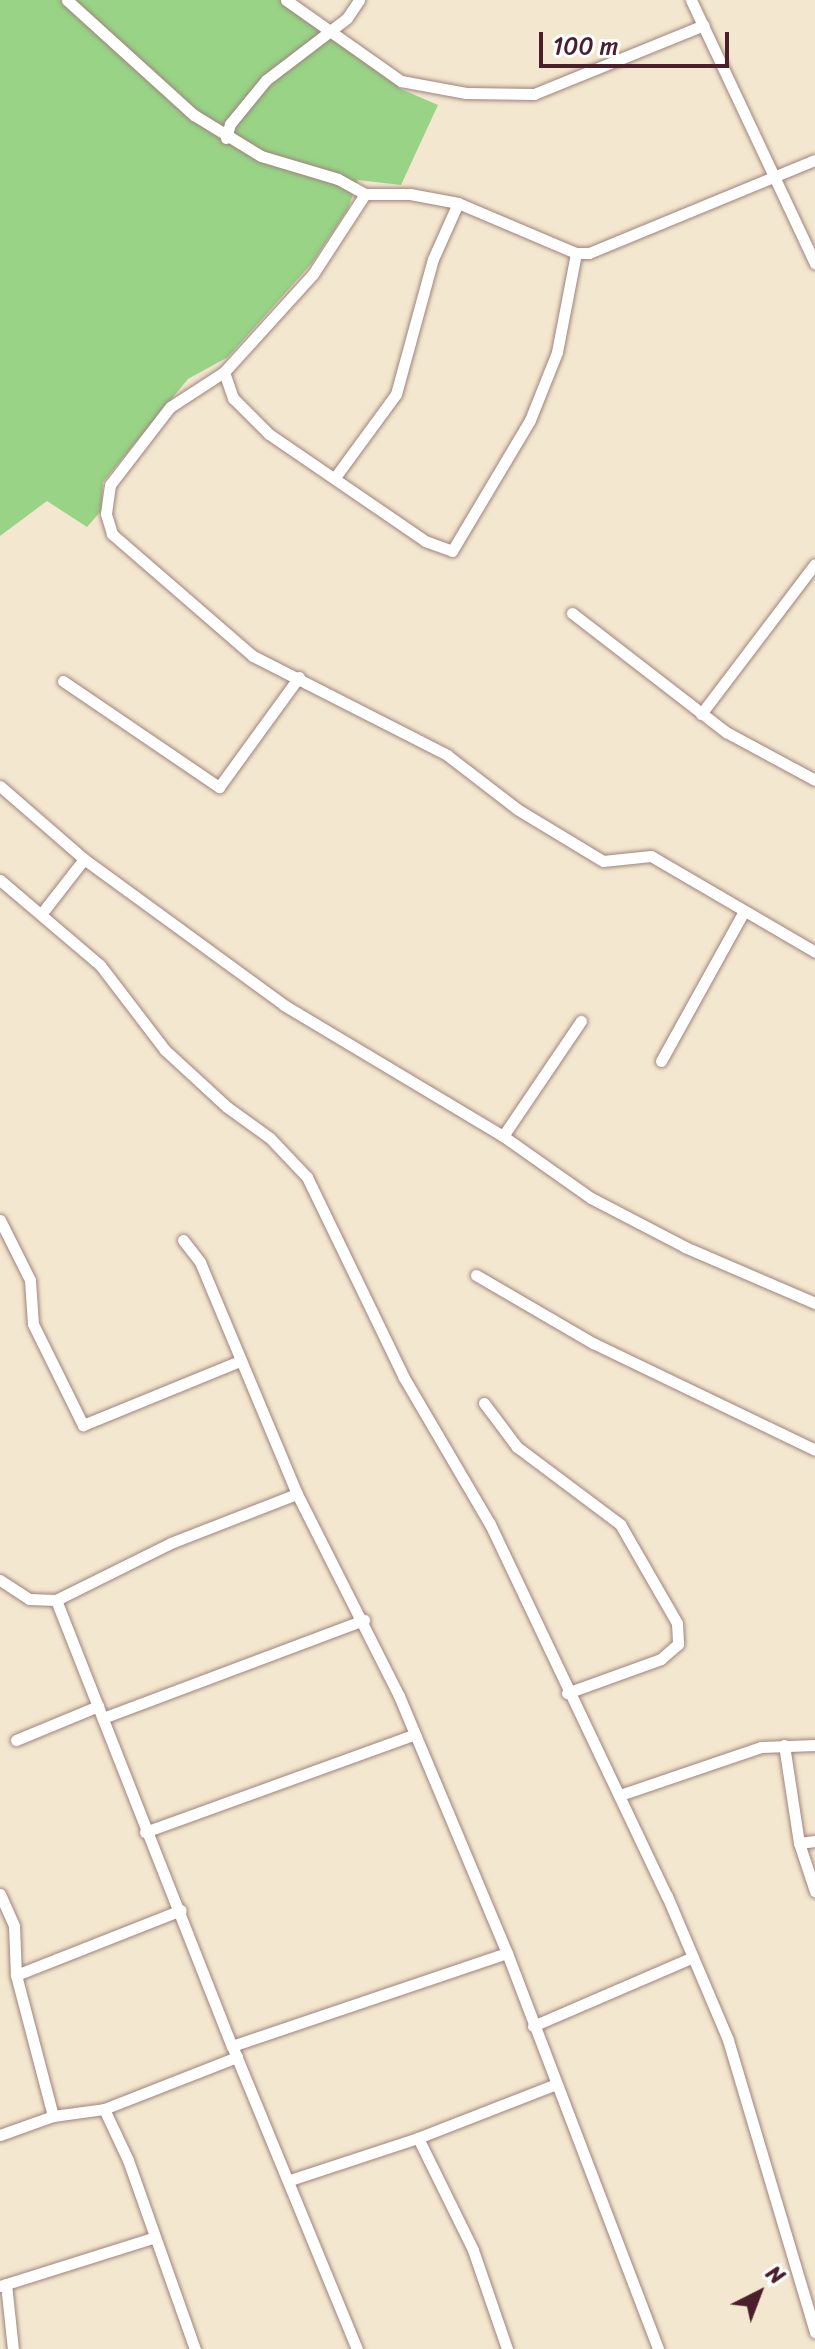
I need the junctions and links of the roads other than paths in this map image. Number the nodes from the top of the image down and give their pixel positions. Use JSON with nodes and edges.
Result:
{"nodes":[{"id":1,"x":67,"y":0,"type":"edge"},
{"id":2,"x":286,"y":0,"type":"edge"},
{"id":3,"x":359,"y":0,"type":"edge"},
{"id":4,"x":691,"y":0,"type":"edge"},
{"id":5,"x":704,"y":25,"type":"junction"},
{"id":6,"x":332,"y":29,"type":"junction"},
{"id":7,"x":226,"y":138,"type":"junction"},
{"id":8,"x":815,"y":160,"type":"edge"},
{"id":9,"x":776,"y":175,"type":"junction"},
{"id":10,"x":365,"y":194,"type":"junction"},
{"id":11,"x":458,"y":203,"type":"junction"},
{"id":12,"x":576,"y":253,"type":"junction"},
{"id":13,"x":815,"y":263,"type":"edge"},
{"id":14,"x":224,"y":372,"type":"junction"},
{"id":15,"x":336,"y":476,"type":"junction"},
{"id":16,"x":815,"y":564,"type":"edge"},
{"id":17,"x":572,"y":613,"type":"dead end"},
{"id":18,"x":299,"y":677,"type":"junction"},
{"id":19,"x":63,"y":681,"type":"dead end"},
{"id":20,"x":701,"y":714,"type":"junction"},
{"id":21,"x":815,"y":780,"type":"edge"},
{"id":22,"x":0,"y":786,"type":"edge"},
{"id":23,"x":84,"y":859,"type":"junction"},
{"id":24,"x":0,"y":880,"type":"edge"},
{"id":25,"x":744,"y":911,"type":"junction"},
{"id":26,"x":42,"y":913,"type":"junction"},
{"id":27,"x":815,"y":952,"type":"edge"},
{"id":28,"x":581,"y":1021,"type":"dead end"},
{"id":29,"x":661,"y":1061,"type":"dead end"},
{"id":30,"x":503,"y":1136,"type":"junction"},
{"id":31,"x":0,"y":1220,"type":"edge"},
{"id":32,"x":183,"y":1240,"type":"dead end"},
{"id":33,"x":476,"y":1275,"type":"dead end"},
{"id":34,"x":815,"y":1303,"type":"edge"},
{"id":35,"x":240,"y":1361,"type":"junction"},
{"id":36,"x":484,"y":1403,"type":"dead end"},
{"id":37,"x":815,"y":1450,"type":"edge"},
{"id":38,"x":297,"y":1494,"type":"junction"},
{"id":39,"x":0,"y":1580,"type":"edge"},
{"id":40,"x":56,"y":1600,"type":"junction"},
{"id":41,"x":364,"y":1620,"type":"junction"},
{"id":42,"x":567,"y":1693,"type":"junction"},
{"id":43,"x":100,"y":1712,"type":"junction"},
{"id":44,"x":413,"y":1735,"type":"junction"},
{"id":45,"x":16,"y":1740,"type":"dead end"},
{"id":46,"x":784,"y":1745,"type":"junction"},
{"id":47,"x":815,"y":1745,"type":"edge"},
{"id":48,"x":620,"y":1795,"type":"junction"},
{"id":49,"x":145,"y":1832,"type":"junction"},
{"id":50,"x":815,"y":1841,"type":"edge"},
{"id":51,"x":799,"y":1843,"type":"junction"},
{"id":52,"x":815,"y":1891,"type":"edge"},
{"id":53,"x":0,"y":1894,"type":"edge"},
{"id":54,"x":181,"y":1910,"type":"junction"},
{"id":55,"x":507,"y":1953,"type":"junction"},
{"id":56,"x":693,"y":1957,"type":"junction"},
{"id":57,"x":16,"y":1975,"type":"junction"},
{"id":58,"x":533,"y":2026,"type":"junction"},
{"id":59,"x":234,"y":2052,"type":"junction"},
{"id":60,"x":554,"y":2085,"type":"junction"},
{"id":61,"x":104,"y":2109,"type":"junction"},
{"id":62,"x":53,"y":2116,"type":"junction"},
{"id":63,"x":0,"y":2135,"type":"edge"},
{"id":64,"x":418,"y":2138,"type":"junction"},
{"id":65,"x":290,"y":2180,"type":"junction"},
{"id":66,"x":152,"y":2238,"type":"junction"},
{"id":67,"x":3,"y":2285,"type":"edge"},
{"id":68,"x":815,"y":2332,"type":"edge"},
{"id":69,"x":13,"y":2349,"type":"edge"},
{"id":70,"x":195,"y":2349,"type":"edge"},
{"id":71,"x":357,"y":2349,"type":"edge"},
{"id":72,"x":507,"y":2349,"type":"edge"},
{"id":73,"x":658,"y":2349,"type":"edge"}],
"edges":[{"from":1,"to":7,"type":"street"},
{"from":2,"to":6,"type":"street"},
{"from":3,"to":6,"type":"street"},
{"from":4,"to":5,"type":"street"},
{"from":5,"to":6,"type":"street"},
{"from":5,"to":9,"type":"street"},
{"from":6,"to":7,"type":"street"},
{"from":7,"to":10,"type":"street"},
{"from":8,"to":9,"type":"street"},
{"from":9,"to":12,"type":"street"},
{"from":9,"to":13,"type":"street"},
{"from":10,"to":11,"type":"street"},
{"from":10,"to":14,"type":"street"},
{"from":11,"to":12,"type":"street"},
{"from":11,"to":15,"type":"street"},
{"from":12,"to":15,"type":"street"},
{"from":14,"to":15,"type":"street"},
{"from":14,"to":18,"type":"street"},
{"from":16,"to":20,"type":"street"},
{"from":17,"to":20,"type":"street"},
{"from":18,"to":19,"type":"street"},
{"from":18,"to":25,"type":"street"},
{"from":20,"to":21,"type":"street"},
{"from":22,"to":23,"type":"street"},
{"from":23,"to":26,"type":"street"},
{"from":23,"to":30,"type":"street"},
{"from":24,"to":26,"type":"street"},
{"from":25,"to":27,"type":"street"},
{"from":25,"to":29,"type":"street"},
{"from":26,"to":42,"type":"street"},
{"from":28,"to":30,"type":"street"},
{"from":30,"to":34,"type":"street"},
{"from":31,"to":35,"type":"street"},
{"from":32,"to":35,"type":"street"},
{"from":33,"to":37,"type":"street"},
{"from":35,"to":38,"type":"street"},
{"from":36,"to":42,"type":"street"},
{"from":38,"to":40,"type":"street"},
{"from":38,"to":41,"type":"street"},
{"from":39,"to":40,"type":"street"},
{"from":40,"to":43,"type":"street"},
{"from":41,"to":43,"type":"street"},
{"from":41,"to":44,"type":"street"},
{"from":42,"to":48,"type":"street"},
{"from":43,"to":45,"type":"street"},
{"from":43,"to":49,"type":"street"},
{"from":44,"to":49,"type":"street"},
{"from":44,"to":55,"type":"street"},
{"from":46,"to":47,"type":"street"},
{"from":46,"to":48,"type":"street"},
{"from":46,"to":51,"type":"street"},
{"from":48,"to":56,"type":"street"},
{"from":49,"to":54,"type":"street"},
{"from":50,"to":51,"type":"street"},
{"from":51,"to":52,"type":"street"},
{"from":53,"to":57,"type":"street"},
{"from":54,"to":57,"type":"street"},
{"from":54,"to":59,"type":"street"},
{"from":55,"to":58,"type":"street"},
{"from":55,"to":59,"type":"street"},
{"from":56,"to":58,"type":"street"},
{"from":56,"to":68,"type":"street"},
{"from":57,"to":62,"type":"street"},
{"from":58,"to":60,"type":"street"},
{"from":59,"to":61,"type":"street"},
{"from":59,"to":65,"type":"street"},
{"from":60,"to":64,"type":"street"},
{"from":60,"to":73,"type":"street"},
{"from":61,"to":62,"type":"street"},
{"from":61,"to":66,"type":"street"},
{"from":62,"to":63,"type":"street"},
{"from":64,"to":65,"type":"street"},
{"from":64,"to":72,"type":"street"},
{"from":65,"to":71,"type":"street"},
{"from":66,"to":67,"type":"street"},
{"from":66,"to":70,"type":"street"},
{"from":67,"to":69,"type":"street"}]}
